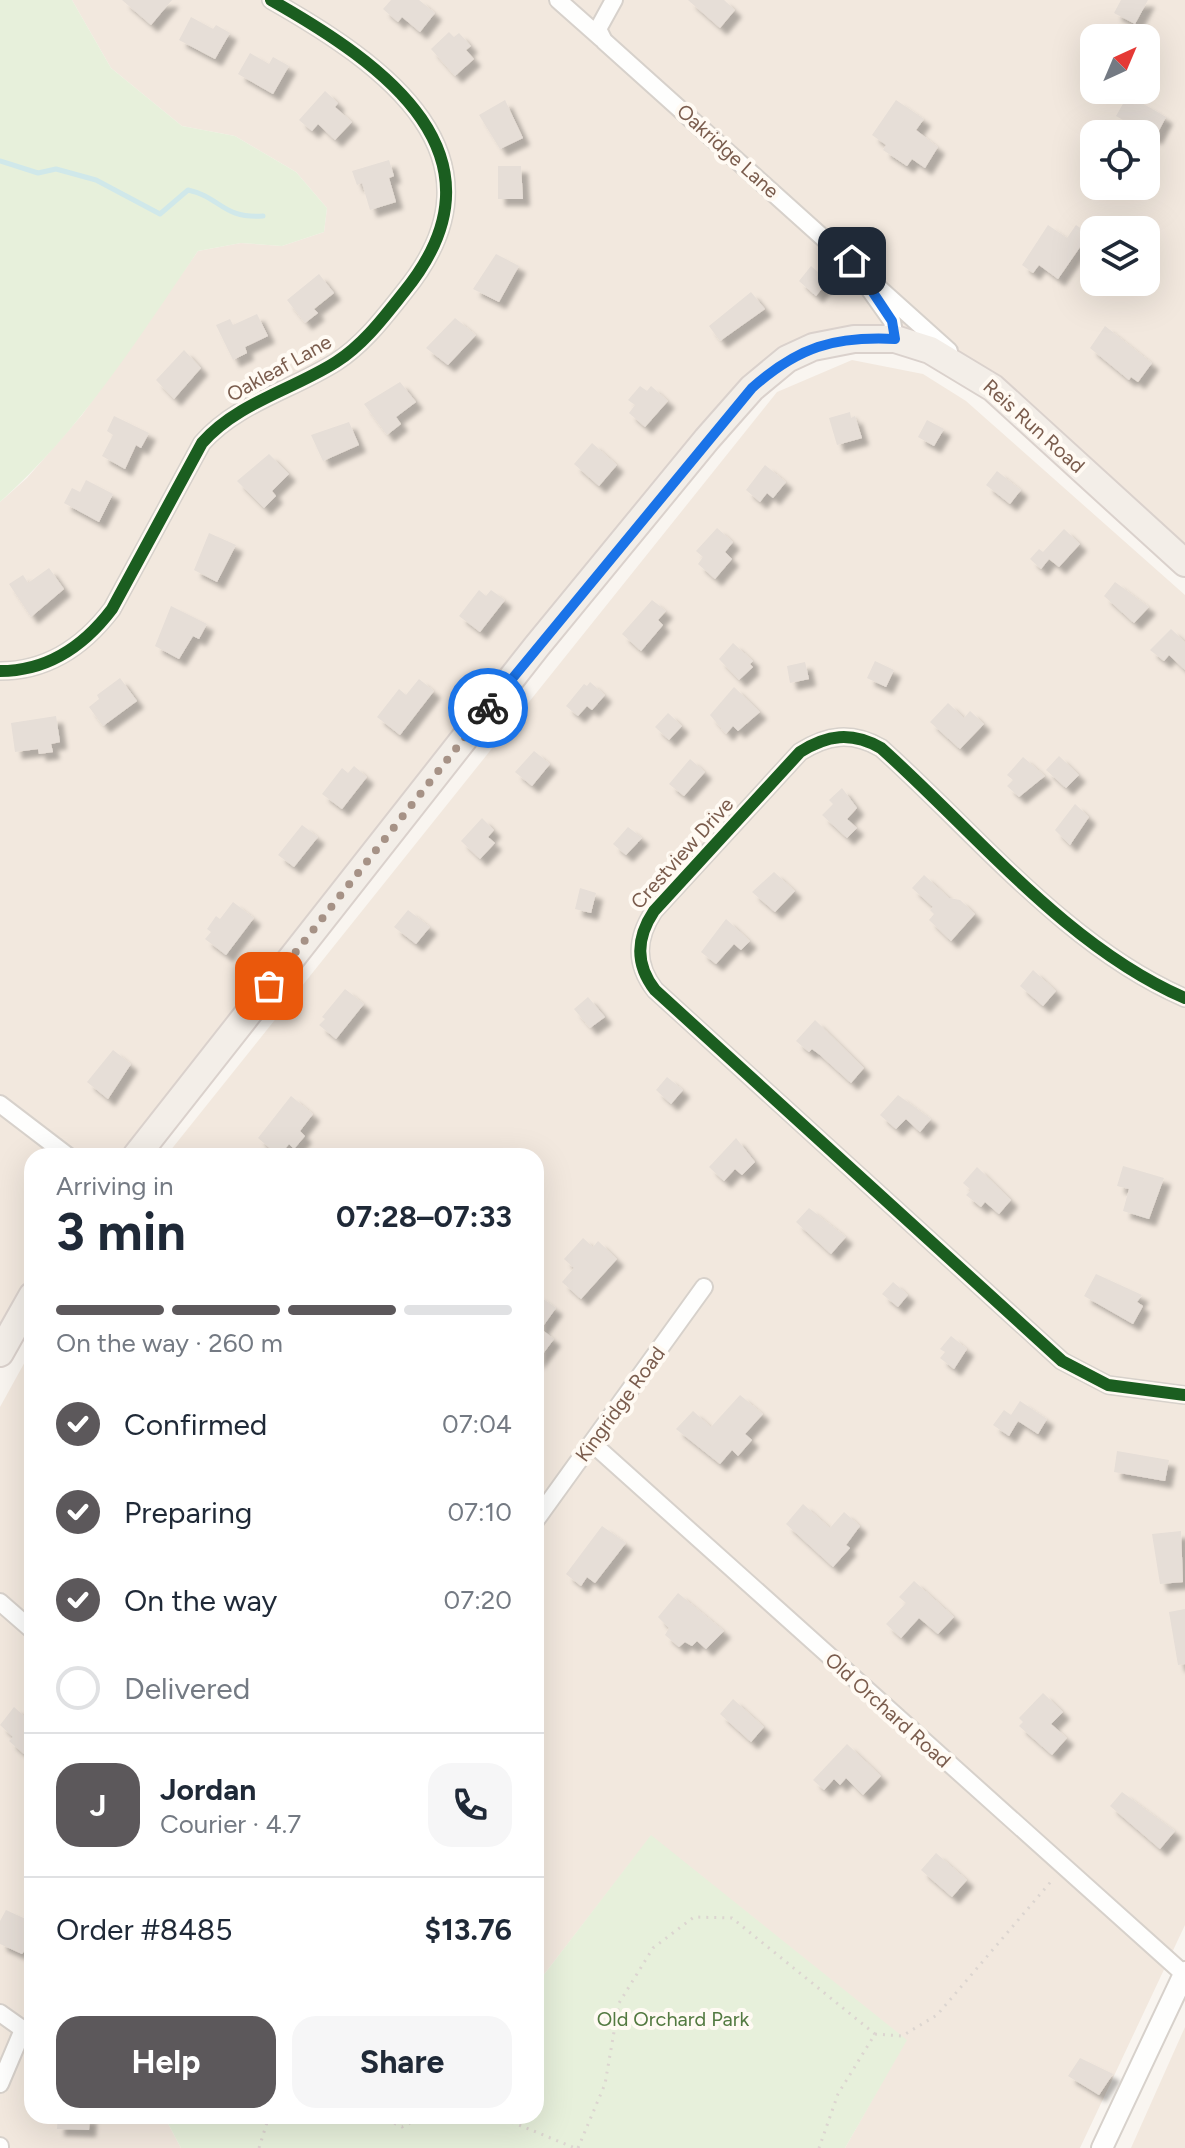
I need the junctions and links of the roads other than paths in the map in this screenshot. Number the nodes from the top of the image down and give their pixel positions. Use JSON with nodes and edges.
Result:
{"nodes":[{"id":1,"x":271,"y":0,"type":"edge"},
{"id":2,"x":558,"y":0,"type":"edge"},
{"id":3,"x":614,"y":0,"type":"edge"},
{"id":4,"x":604,"y":41,"type":"junction"},
{"id":5,"x":852,"y":261,"type":"junction"},
{"id":6,"x":895,"y":339,"type":"junction"},
{"id":7,"x":970,"y":371,"type":"junction"},
{"id":8,"x":1185,"y":563,"type":"edge"},
{"id":9,"x":0,"y":671,"type":"edge"},
{"id":10,"x":1185,"y":998,"type":"edge"},
{"id":11,"x":0,"y":1104,"type":"edge"},
{"id":12,"x":58,"y":1148,"type":"edge"},
{"id":13,"x":142,"y":1148,"type":"edge"},
{"id":14,"x":704,"y":1287,"type":"dead end"},
{"id":15,"x":24,"y":1310,"type":"edge"},
{"id":16,"x":0,"y":1353,"type":"edge"},
{"id":17,"x":1185,"y":1395,"type":"edge"},
{"id":18,"x":593,"y":1444,"type":"junction"},
{"id":19,"x":544,"y":1509,"type":"edge"},
{"id":20,"x":0,"y":1602,"type":"edge"},
{"id":21,"x":24,"y":1623,"type":"edge"},
{"id":22,"x":1184,"y":1973,"type":"edge"},
{"id":23,"x":0,"y":2013,"type":"edge"},
{"id":24,"x":24,"y":2032,"type":"edge"},
{"id":25,"x":24,"y":2040,"type":"edge"},
{"id":26,"x":0,"y":2084,"type":"edge"},
{"id":27,"x":1102,"y":2148,"type":"edge"}],
"edges":[{"from":1,"to":9,"type":"street","name":"Oakleaf Lane"},
{"from":2,"to":4,"type":"street","name":"Oakridge Lane"},
{"from":3,"to":4,"type":"street"},
{"from":4,"to":5,"type":"street","name":"Oakridge Lane"},
{"from":5,"to":6,"type":"street","name":"Oakridge Lane"},
{"from":5,"to":7,"type":"street","name":"Oakridge Lane"},
{"from":6,"to":7,"type":"main road","name":"Reis Run Road"},
{"from":6,"to":13,"type":"main road","name":"Reis Run Road"},
{"from":7,"to":8,"type":"main road","name":"Reis Run Road"},
{"from":10,"to":17,"type":"street","name":"Crestview Drive"},
{"from":11,"to":12,"type":"street"},
{"from":14,"to":18,"type":"street","name":"Kingridge Road"},
{"from":15,"to":16,"type":"main road"},
{"from":18,"to":19,"type":"street","name":"Kingridge Road"},
{"from":18,"to":22,"type":"street","name":"Old Orchard Road"},
{"from":20,"to":21,"type":"street"},
{"from":22,"to":27,"type":"street"},
{"from":23,"to":24,"type":"street"},
{"from":25,"to":26,"type":"street"}]}
